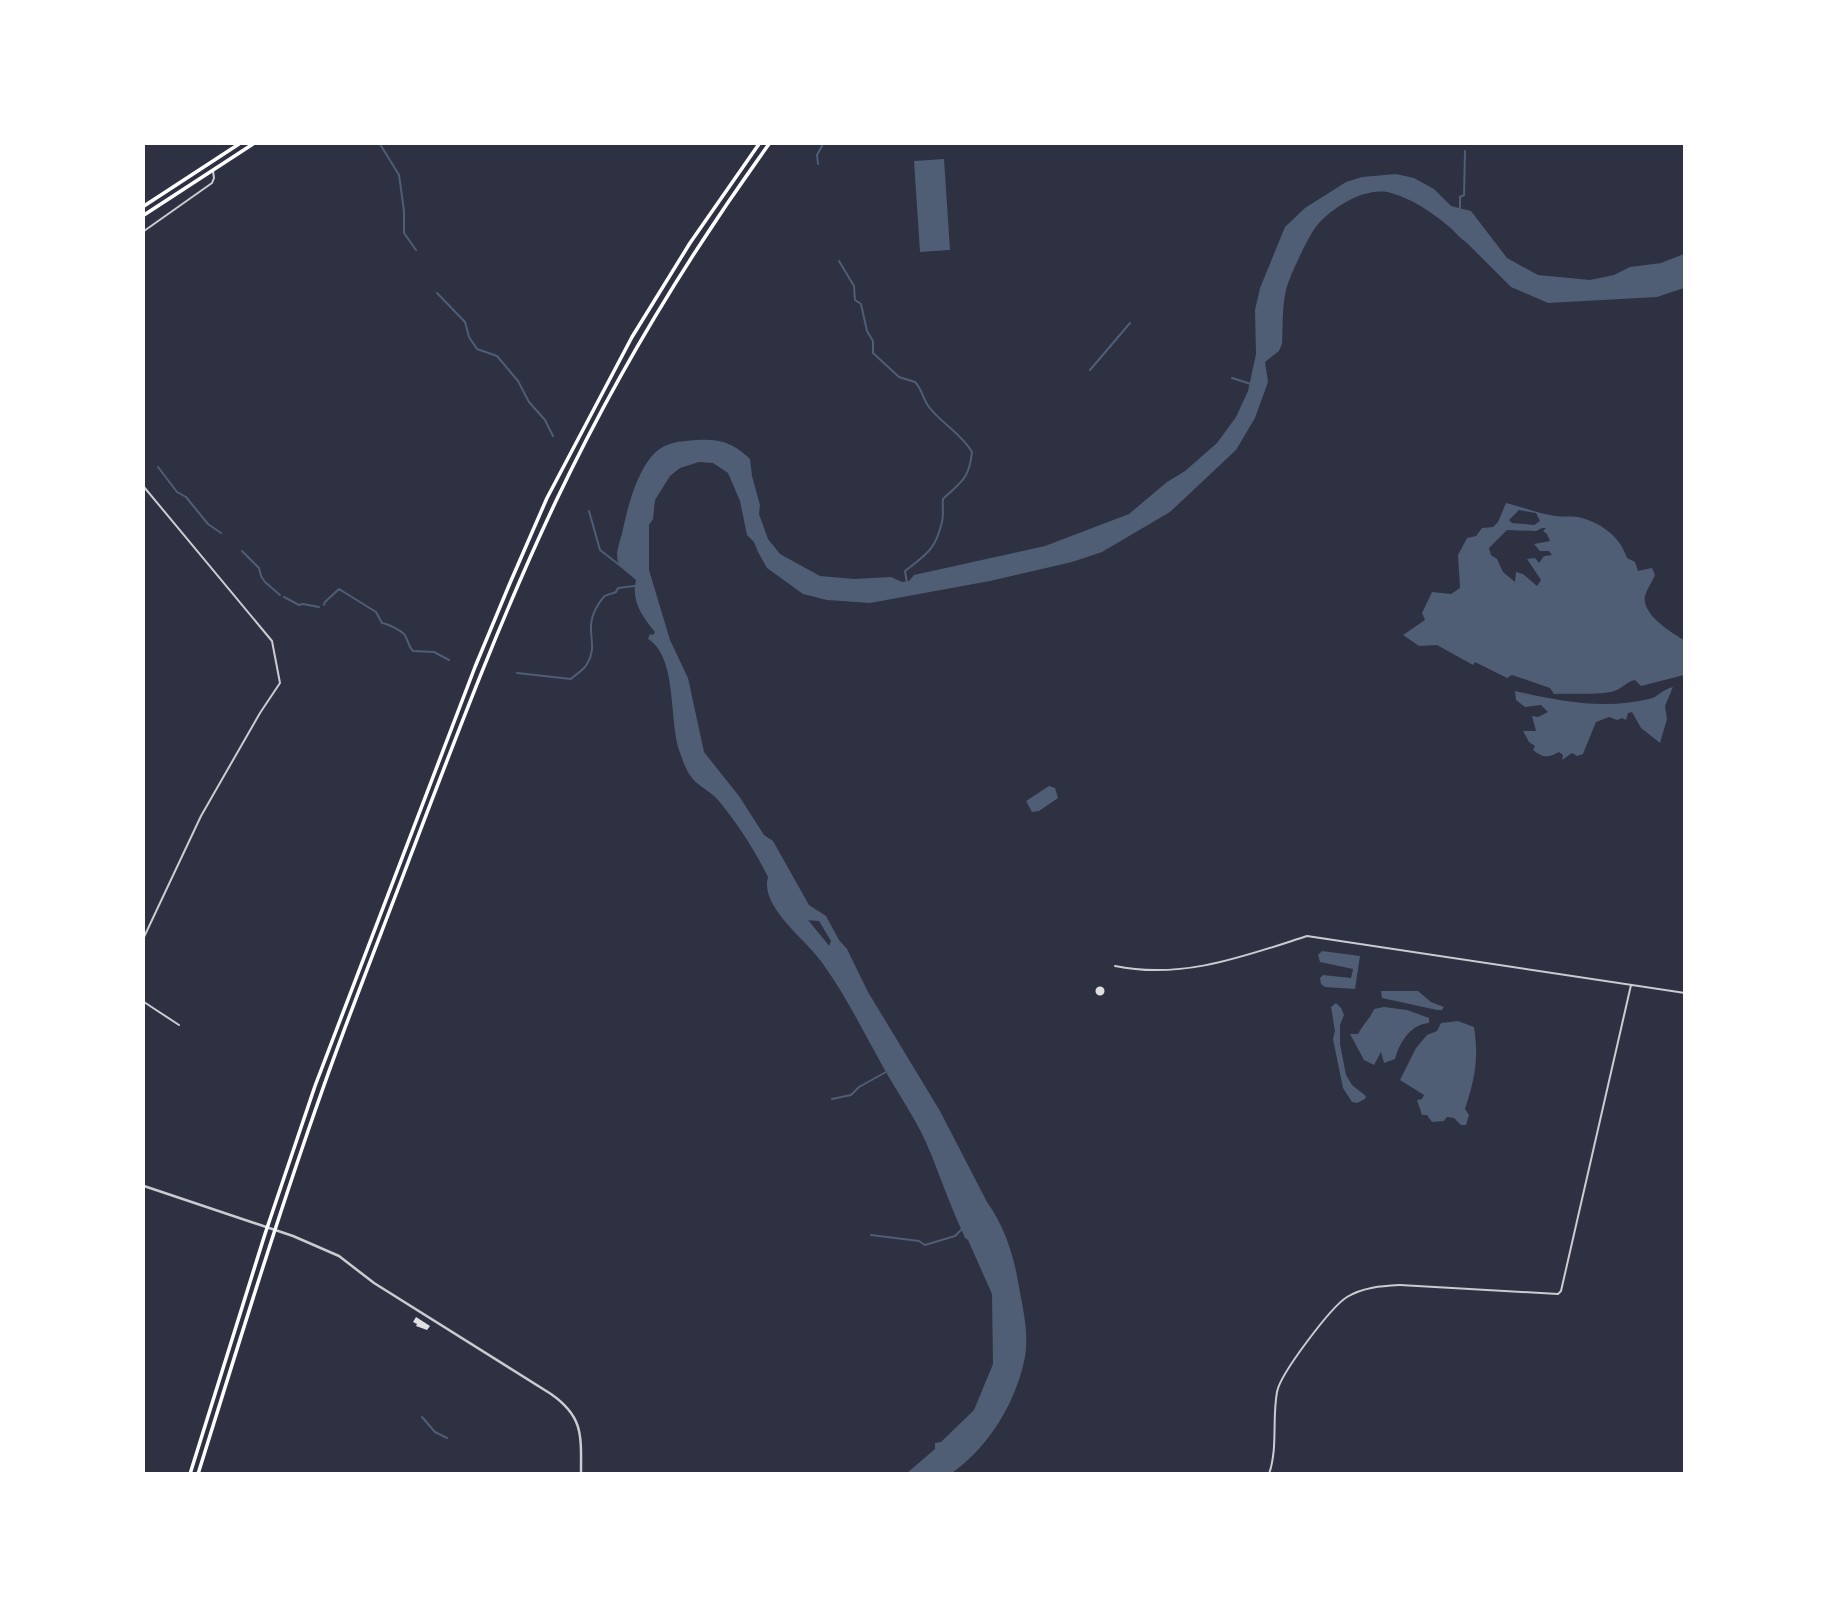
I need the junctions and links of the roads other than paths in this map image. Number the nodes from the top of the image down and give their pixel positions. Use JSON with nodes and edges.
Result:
{"nodes":[{"id":1,"x":239,"y":144,"type":"edge"},
{"id":2,"x":253,"y":144,"type":"edge"},
{"id":3,"x":759,"y":144,"type":"edge"},
{"id":4,"x":769,"y":144,"type":"edge"},
{"id":5,"x":213,"y":170,"type":"junction"},
{"id":6,"x":144,"y":206,"type":"edge"},
{"id":7,"x":144,"y":215,"type":"edge"},
{"id":8,"x":144,"y":231,"type":"edge"},
{"id":9,"x":144,"y":486,"type":"edge"},
{"id":10,"x":144,"y":937,"type":"edge"},
{"id":11,"x":1115,"y":966,"type":"dead end"},
{"id":12,"x":1631,"y":985,"type":"junction"},
{"id":13,"x":1685,"y":993,"type":"edge"},
{"id":14,"x":144,"y":1002,"type":"edge"},
{"id":15,"x":178,"y":1025,"type":"dead end"},
{"id":16,"x":144,"y":1186,"type":"edge"},
{"id":17,"x":190,"y":1474,"type":"edge"},
{"id":18,"x":198,"y":1474,"type":"edge"},
{"id":19,"x":582,"y":1474,"type":"edge"},
{"id":20,"x":1269,"y":1474,"type":"edge"}],
"edges":[{"from":1,"to":6,"type":"highway"},
{"from":2,"to":5,"type":"highway"},
{"from":3,"to":17,"type":"highway"},
{"from":4,"to":18,"type":"highway"},
{"from":5,"to":7,"type":"highway"},
{"from":5,"to":8,"type":"street"},
{"from":9,"to":10,"type":"street"},
{"from":11,"to":12,"type":"street"},
{"from":12,"to":13,"type":"street"},
{"from":12,"to":20,"type":"street"},
{"from":14,"to":15,"type":"street"},
{"from":16,"to":19,"type":"street"}]}
